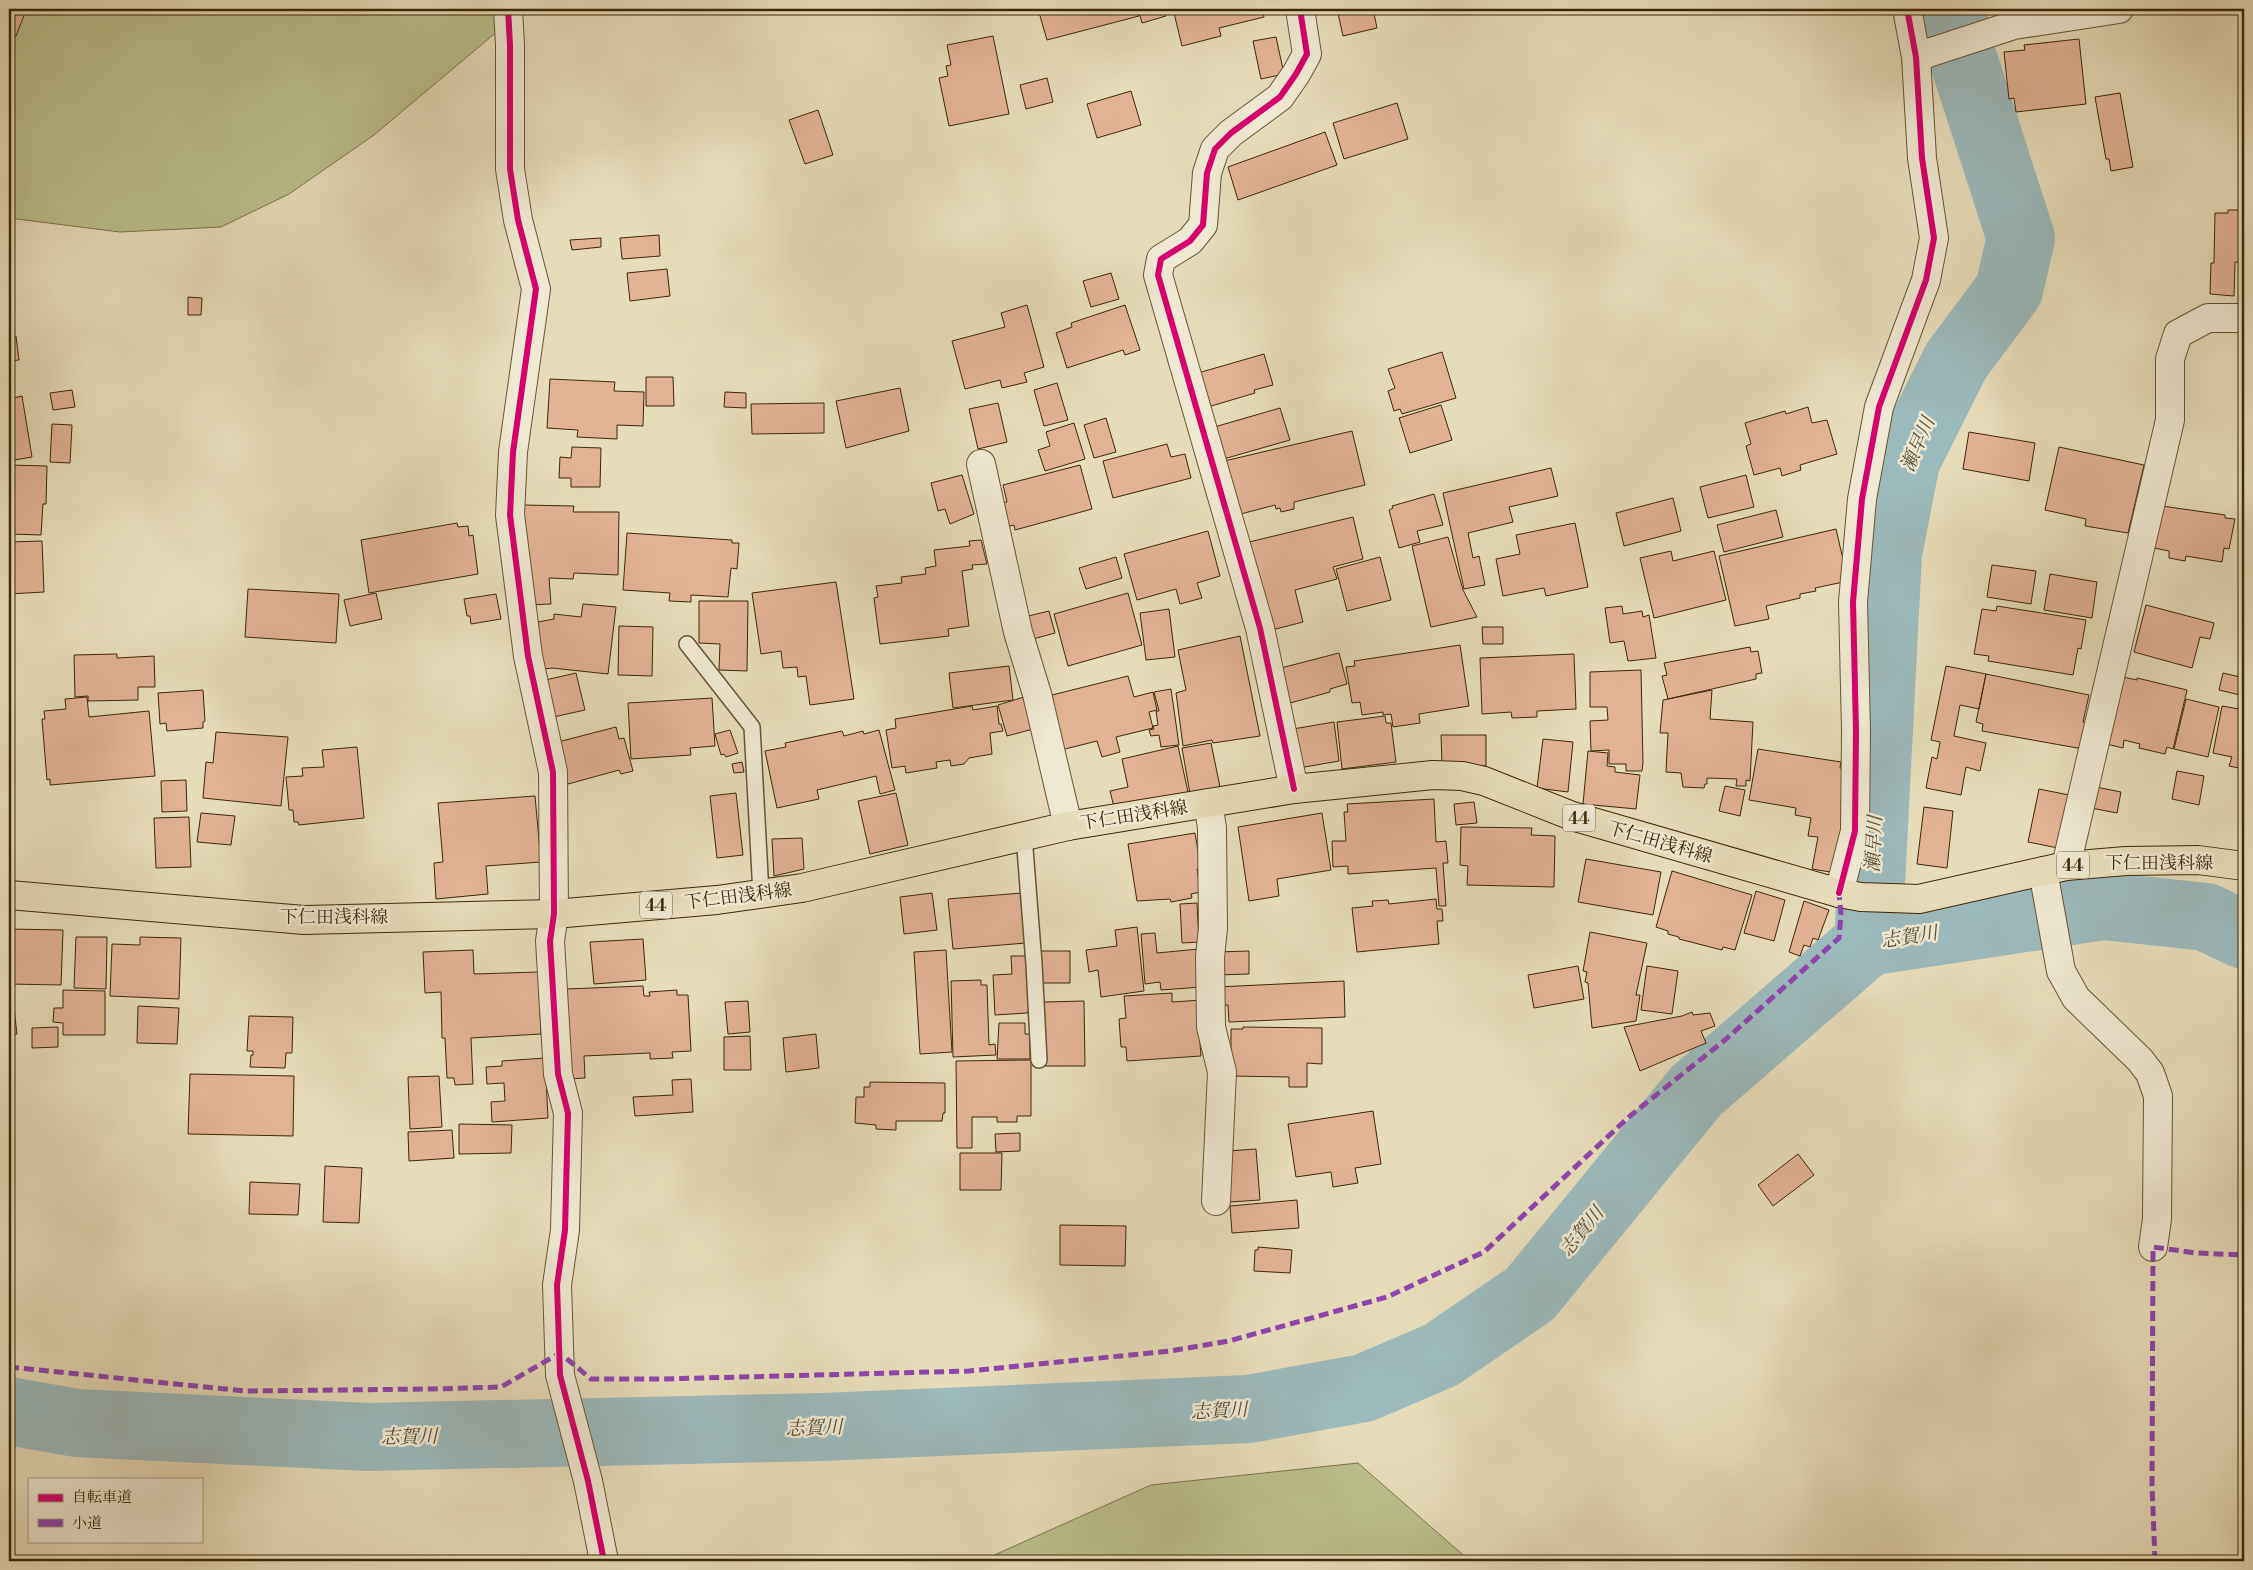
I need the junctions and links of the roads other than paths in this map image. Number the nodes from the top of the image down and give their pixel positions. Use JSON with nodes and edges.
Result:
{"nodes":[{"id":1,"x":508,"y":9,"type":"edge"},
{"id":2,"x":1300,"y":9,"type":"edge"},
{"id":3,"x":1907,"y":9,"type":"edge"},
{"id":4,"x":2119,"y":9,"type":"edge"},
{"id":5,"x":1927,"y":52,"type":"junction"},
{"id":6,"x":2244,"y":318,"type":"edge"},
{"id":7,"x":981,"y":464,"type":"dead end"},
{"id":8,"x":687,"y":644,"type":"dead end"},
{"id":9,"x":1294,"y":789,"type":"junction"},
{"id":10,"x":1208,"y":803,"type":"junction"},
{"id":11,"x":1068,"y":826,"type":"junction"},
{"id":12,"x":1024,"y":836,"type":"junction"},
{"id":13,"x":2244,"y":866,"type":"edge"},
{"id":14,"x":2051,"y":875,"type":"junction"},
{"id":15,"x":762,"y":894,"type":"junction"},
{"id":16,"x":9,"y":895,"type":"edge"},
{"id":17,"x":1850,"y":895,"type":"junction"},
{"id":18,"x":554,"y":914,"type":"junction"},
{"id":19,"x":1039,"y":1060,"type":"dead end"},
{"id":20,"x":1216,"y":1201,"type":"dead end"},
{"id":21,"x":2153,"y":1247,"type":"dead end"},
{"id":22,"x":604,"y":1561,"type":"edge"}],
"edges":[{"from":1,"to":18,"type":"street"},
{"from":2,"to":9,"type":"street"},
{"from":3,"to":5,"type":"street"},
{"from":4,"to":5,"type":"street"},
{"from":5,"to":17,"type":"street"},
{"from":6,"to":14,"type":"street"},
{"from":7,"to":11,"type":"street"},
{"from":8,"to":15,"type":"lane"},
{"from":9,"to":10,"type":"main road","name":"下仁田浅科線","number":"44"},
{"from":9,"to":17,"type":"main road","name":"下仁田浅科線","number":"44"},
{"from":10,"to":11,"type":"main road","name":"下仁田浅科線","number":"44"},
{"from":10,"to":20,"type":"street"},
{"from":11,"to":12,"type":"main road","name":"下仁田浅科線","number":"44"},
{"from":12,"to":15,"type":"main road","name":"下仁田浅科線","number":"44"},
{"from":12,"to":19,"type":"lane"},
{"from":13,"to":14,"type":"main road","name":"下仁田浅科線","number":"44"},
{"from":14,"to":17,"type":"main road","name":"下仁田浅科線","number":"44"},
{"from":14,"to":21,"type":"street"},
{"from":15,"to":18,"type":"main road","name":"下仁田浅科線","number":"44"},
{"from":16,"to":18,"type":"main road","name":"下仁田浅科線","number":"44"},
{"from":18,"to":22,"type":"street"}]}
